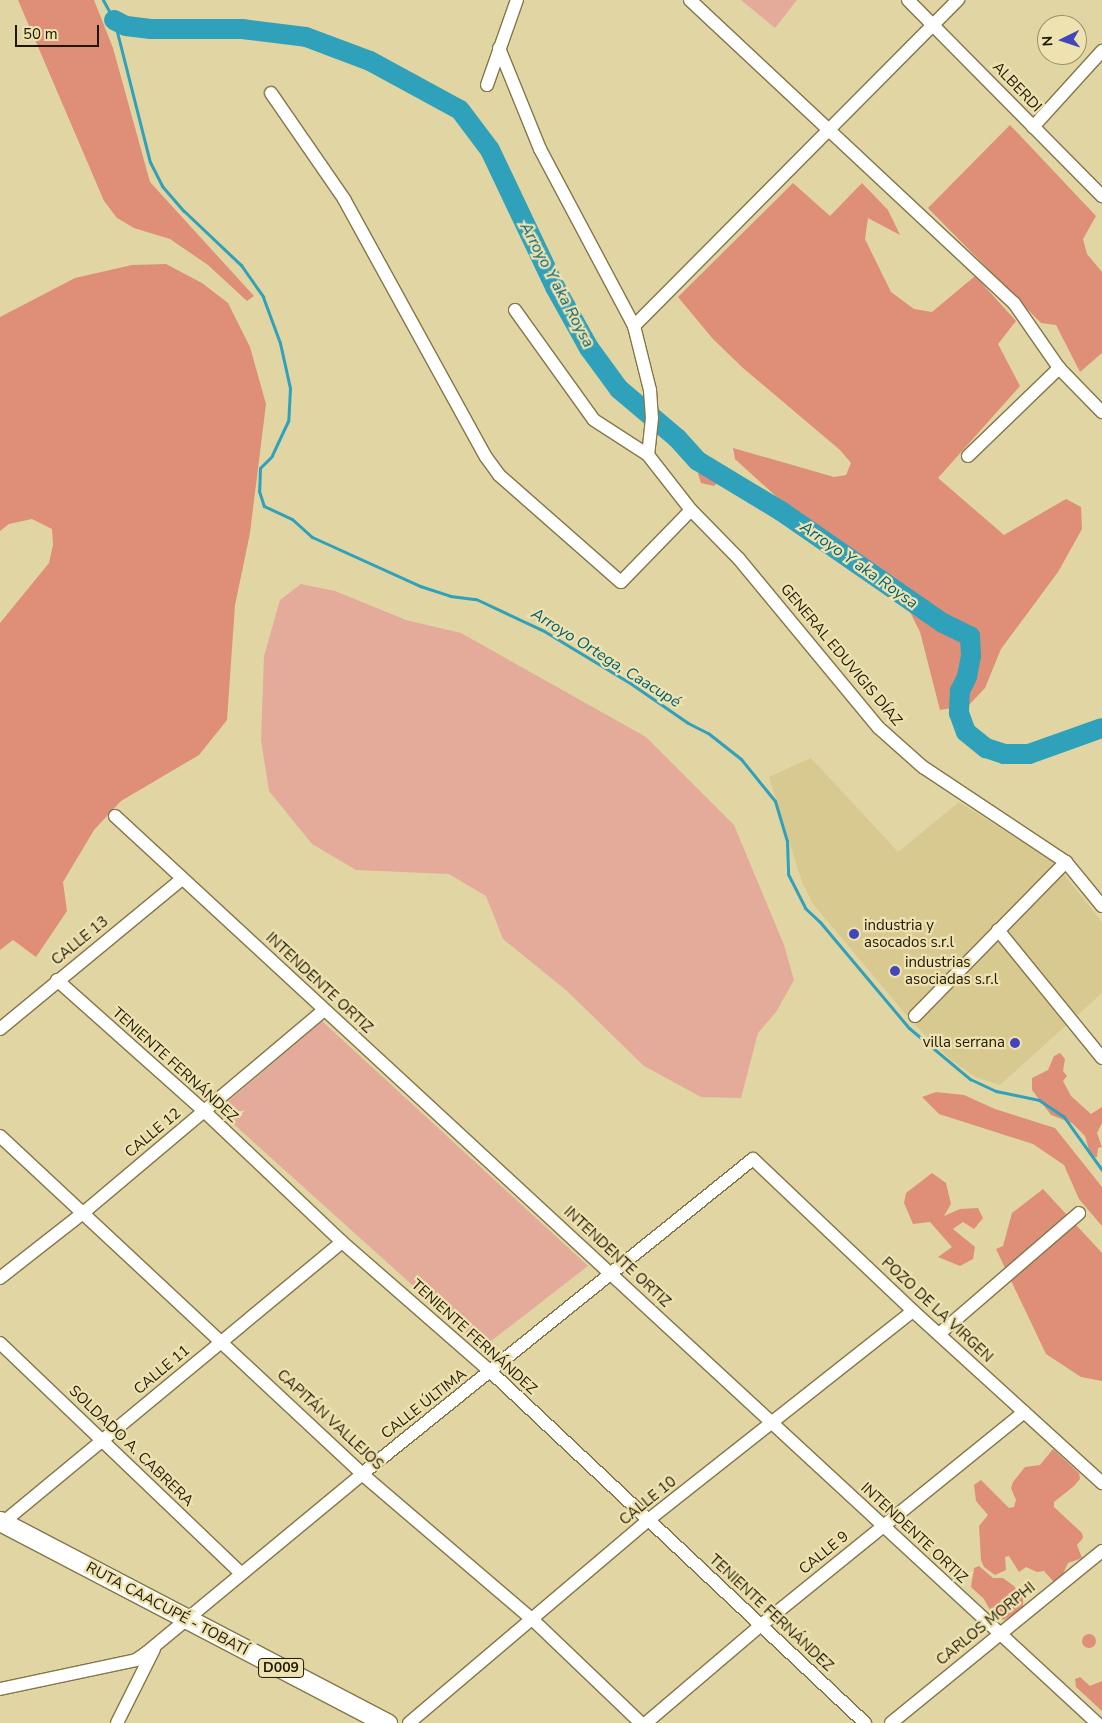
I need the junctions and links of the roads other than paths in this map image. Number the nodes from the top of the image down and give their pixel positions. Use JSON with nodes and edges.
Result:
{"nodes":[{"id":1,"x":517,"y":0,"type":"edge"},
{"id":2,"x":690,"y":0,"type":"edge"},
{"id":3,"x":908,"y":0,"type":"edge"},
{"id":4,"x":958,"y":0,"type":"edge"},
{"id":5,"x":935,"y":26,"type":"junction"},
{"id":6,"x":499,"y":48,"type":"junction"},
{"id":7,"x":1102,"y":51,"type":"edge"},
{"id":8,"x":487,"y":85,"type":"dead end"},
{"id":9,"x":271,"y":93,"type":"dead end"},
{"id":10,"x":1033,"y":127,"type":"junction"},
{"id":11,"x":828,"y":132,"type":"junction"},
{"id":12,"x":1102,"y":196,"type":"edge"},
{"id":13,"x":515,"y":310,"type":"dead end"},
{"id":14,"x":634,"y":326,"type":"junction"},
{"id":15,"x":1059,"y":368,"type":"junction"},
{"id":16,"x":1102,"y":412,"type":"edge"},
{"id":17,"x":648,"y":455,"type":"junction"},
{"id":18,"x":968,"y":456,"type":"dead end"},
{"id":19,"x":691,"y":510,"type":"junction"},
{"id":20,"x":115,"y":816,"type":"dead end"},
{"id":21,"x":1066,"y":862,"type":"junction"},
{"id":22,"x":182,"y":879,"type":"junction"},
{"id":23,"x":1102,"y":906,"type":"edge"},
{"id":24,"x":998,"y":930,"type":"junction"},
{"id":25,"x":57,"y":980,"type":"junction"},
{"id":26,"x":324,"y":1010,"type":"junction"},
{"id":27,"x":915,"y":1016,"type":"dead end"},
{"id":28,"x":0,"y":1030,"type":"edge"},
{"id":29,"x":1102,"y":1058,"type":"edge"},
{"id":30,"x":204,"y":1112,"type":"junction"},
{"id":31,"x":0,"y":1136,"type":"edge"},
{"id":32,"x":753,"y":1159,"type":"joint"},
{"id":33,"x":83,"y":1213,"type":"junction"},
{"id":34,"x":1078,"y":1213,"type":"dead end"},
{"id":35,"x":342,"y":1242,"type":"junction"},
{"id":36,"x":611,"y":1273,"type":"junction"},
{"id":37,"x":0,"y":1278,"type":"edge"},
{"id":38,"x":913,"y":1311,"type":"junction"},
{"id":39,"x":939,"y":1334,"type":"junction"},
{"id":40,"x":222,"y":1340,"type":"junction"},
{"id":41,"x":0,"y":1343,"type":"edge"},
{"id":42,"x":491,"y":1372,"type":"junction"},
{"id":43,"x":1024,"y":1412,"type":"junction"},
{"id":44,"x":771,"y":1423,"type":"junction"},
{"id":45,"x":102,"y":1441,"type":"junction"},
{"id":46,"x":362,"y":1474,"type":"junction"},
{"id":47,"x":1102,"y":1483,"type":"edge"},
{"id":48,"x":647,"y":1521,"type":"junction"},
{"id":49,"x":1,"y":1523,"type":"edge"},
{"id":50,"x":883,"y":1526,"type":"junction"},
{"id":51,"x":1102,"y":1551,"type":"edge"},
{"id":52,"x":241,"y":1573,"type":"junction"},
{"id":53,"x":185,"y":1619,"type":"junction"},
{"id":54,"x":532,"y":1619,"type":"junction"},
{"id":55,"x":760,"y":1626,"type":"junction"},
{"id":56,"x":1000,"y":1634,"type":"junction"},
{"id":57,"x":157,"y":1643,"type":"junction"},
{"id":58,"x":0,"y":1689,"type":"edge"},
{"id":59,"x":379,"y":1721,"type":"edge"},
{"id":60,"x":117,"y":1723,"type":"edge"},
{"id":61,"x":409,"y":1723,"type":"edge"},
{"id":62,"x":641,"y":1723,"type":"edge"},
{"id":63,"x":646,"y":1723,"type":"edge"},
{"id":64,"x":865,"y":1723,"type":"edge"},
{"id":65,"x":891,"y":1723,"type":"edge"},
{"id":66,"x":1096,"y":1723,"type":"edge"}],
"edges":[{"from":1,"to":6,"type":"street"},
{"from":2,"to":11,"type":"street"},
{"from":3,"to":5,"type":"street","name":"ALBERDI"},
{"from":4,"to":5,"type":"street"},
{"from":5,"to":10,"type":"street","name":"ALBERDI"},
{"from":5,"to":11,"type":"street"},
{"from":6,"to":8,"type":"street"},
{"from":6,"to":14,"type":"street"},
{"from":7,"to":10,"type":"street"},
{"from":9,"to":19,"type":"street"},
{"from":10,"to":12,"type":"street","name":"ALBERDI"},
{"from":11,"to":14,"type":"street"},
{"from":11,"to":15,"type":"street"},
{"from":13,"to":17,"type":"street","name":"GENERAL EDUVIGIS DÍAZ"},
{"from":14,"to":17,"type":"street"},
{"from":15,"to":16,"type":"street"},
{"from":15,"to":18,"type":"street"},
{"from":17,"to":19,"type":"street","name":"GENERAL EDUVIGIS DÍAZ"},
{"from":19,"to":21,"type":"street","name":"GENERAL EDUVIGIS DÍAZ"},
{"from":20,"to":22,"type":"street","name":"INTENDENTE ORTIZ"},
{"from":21,"to":23,"type":"street","name":"GENERAL EDUVIGIS DÍAZ"},
{"from":21,"to":24,"type":"street"},
{"from":22,"to":25,"type":"street","name":"CALLE 13"},
{"from":22,"to":26,"type":"street","name":"INTENDENTE ORTIZ"},
{"from":24,"to":27,"type":"street"},
{"from":24,"to":29,"type":"street"},
{"from":25,"to":28,"type":"street","name":"CALLE 13"},
{"from":25,"to":30,"type":"street","name":"TENIENTE FERNÁNDEZ"},
{"from":26,"to":30,"type":"street","name":"CALLE 12"},
{"from":26,"to":36,"type":"street","name":"INTENDENTE ORTIZ"},
{"from":30,"to":33,"type":"street","name":"CALLE 12"},
{"from":30,"to":35,"type":"street","name":"TENIENTE FERNÁNDEZ"},
{"from":31,"to":33,"type":"street","name":"CAPITÁN VALLEJOS"},
{"from":32,"to":36,"type":"street","name":"CALLE ÚLTIMA"},
{"from":32,"to":38,"type":"street","name":"POZO DE LA VIRGEN"},
{"from":33,"to":37,"type":"street","name":"CALLE 12"},
{"from":33,"to":40,"type":"street","name":"CAPITÁN VALLEJOS"},
{"from":34,"to":39,"type":"street"},
{"from":35,"to":40,"type":"street","name":"CALLE 11"},
{"from":35,"to":42,"type":"street","name":"TENIENTE FERNÁNDEZ"},
{"from":36,"to":42,"type":"street","name":"CALLE ÚLTIMA"},
{"from":36,"to":44,"type":"street","name":"INTENDENTE ORTIZ"},
{"from":38,"to":39,"type":"street","name":"POZO DE LA VIRGEN"},
{"from":38,"to":44,"type":"street","name":"CALLE 10"},
{"from":39,"to":43,"type":"street","name":"POZO DE LA VIRGEN"},
{"from":40,"to":45,"type":"street","name":"CALLE 11"},
{"from":40,"to":46,"type":"street","name":"CAPITÁN VALLEJOS"},
{"from":41,"to":45,"type":"street","name":"SOLDADO A. CABRERA"},
{"from":42,"to":46,"type":"street","name":"CALLE ÚLTIMA"},
{"from":42,"to":48,"type":"street","name":"TENIENTE FERNÁNDEZ"},
{"from":43,"to":47,"type":"street","name":"POZO DE LA VIRGEN"},
{"from":43,"to":50,"type":"street","name":"CALLE 9"},
{"from":44,"to":48,"type":"street","name":"CALLE 10"},
{"from":44,"to":50,"type":"street","name":"INTENDENTE ORTIZ"},
{"from":45,"to":49,"type":"street","name":"CALLE 11"},
{"from":45,"to":52,"type":"street","name":"SOLDADO A. CABRERA"},
{"from":46,"to":52,"type":"street","name":"CALLE ÚLTIMA"},
{"from":46,"to":54,"type":"street","name":"CAPITÁN VALLEJOS"},
{"from":48,"to":54,"type":"street","name":"CALLE 10"},
{"from":48,"to":55,"type":"street","name":"TENIENTE FERNÁNDEZ"},
{"from":49,"to":53,"type":"main road","name":"RUTA CAACUPÉ - TOBATÍ","number":"D009"},
{"from":50,"to":55,"type":"street","name":"CALLE 9"},
{"from":50,"to":56,"type":"street","name":"INTENDENTE ORTIZ"},
{"from":51,"to":56,"type":"street","name":"CARLOS MORPHI"},
{"from":52,"to":53,"type":"street","name":"CALLE ÚLTIMA"},
{"from":53,"to":57,"type":"street","name":"CALLE ÚLTIMA"},
{"from":53,"to":59,"type":"main road","name":"RUTA CAACUPÉ - TOBATÍ","number":"D009"},
{"from":54,"to":61,"type":"street","name":"CALLE 10"},
{"from":54,"to":62,"type":"street","name":"CAPITÁN VALLEJOS"},
{"from":55,"to":63,"type":"street","name":"CALLE 9"},
{"from":55,"to":64,"type":"street","name":"TENIENTE FERNÁNDEZ"},
{"from":56,"to":65,"type":"street","name":"CARLOS MORPHI"},
{"from":56,"to":66,"type":"street","name":"INTENDENTE ORTIZ"},
{"from":57,"to":58,"type":"street","name":"CALLE ÚLTIMA"},
{"from":57,"to":60,"type":"street"}]}
